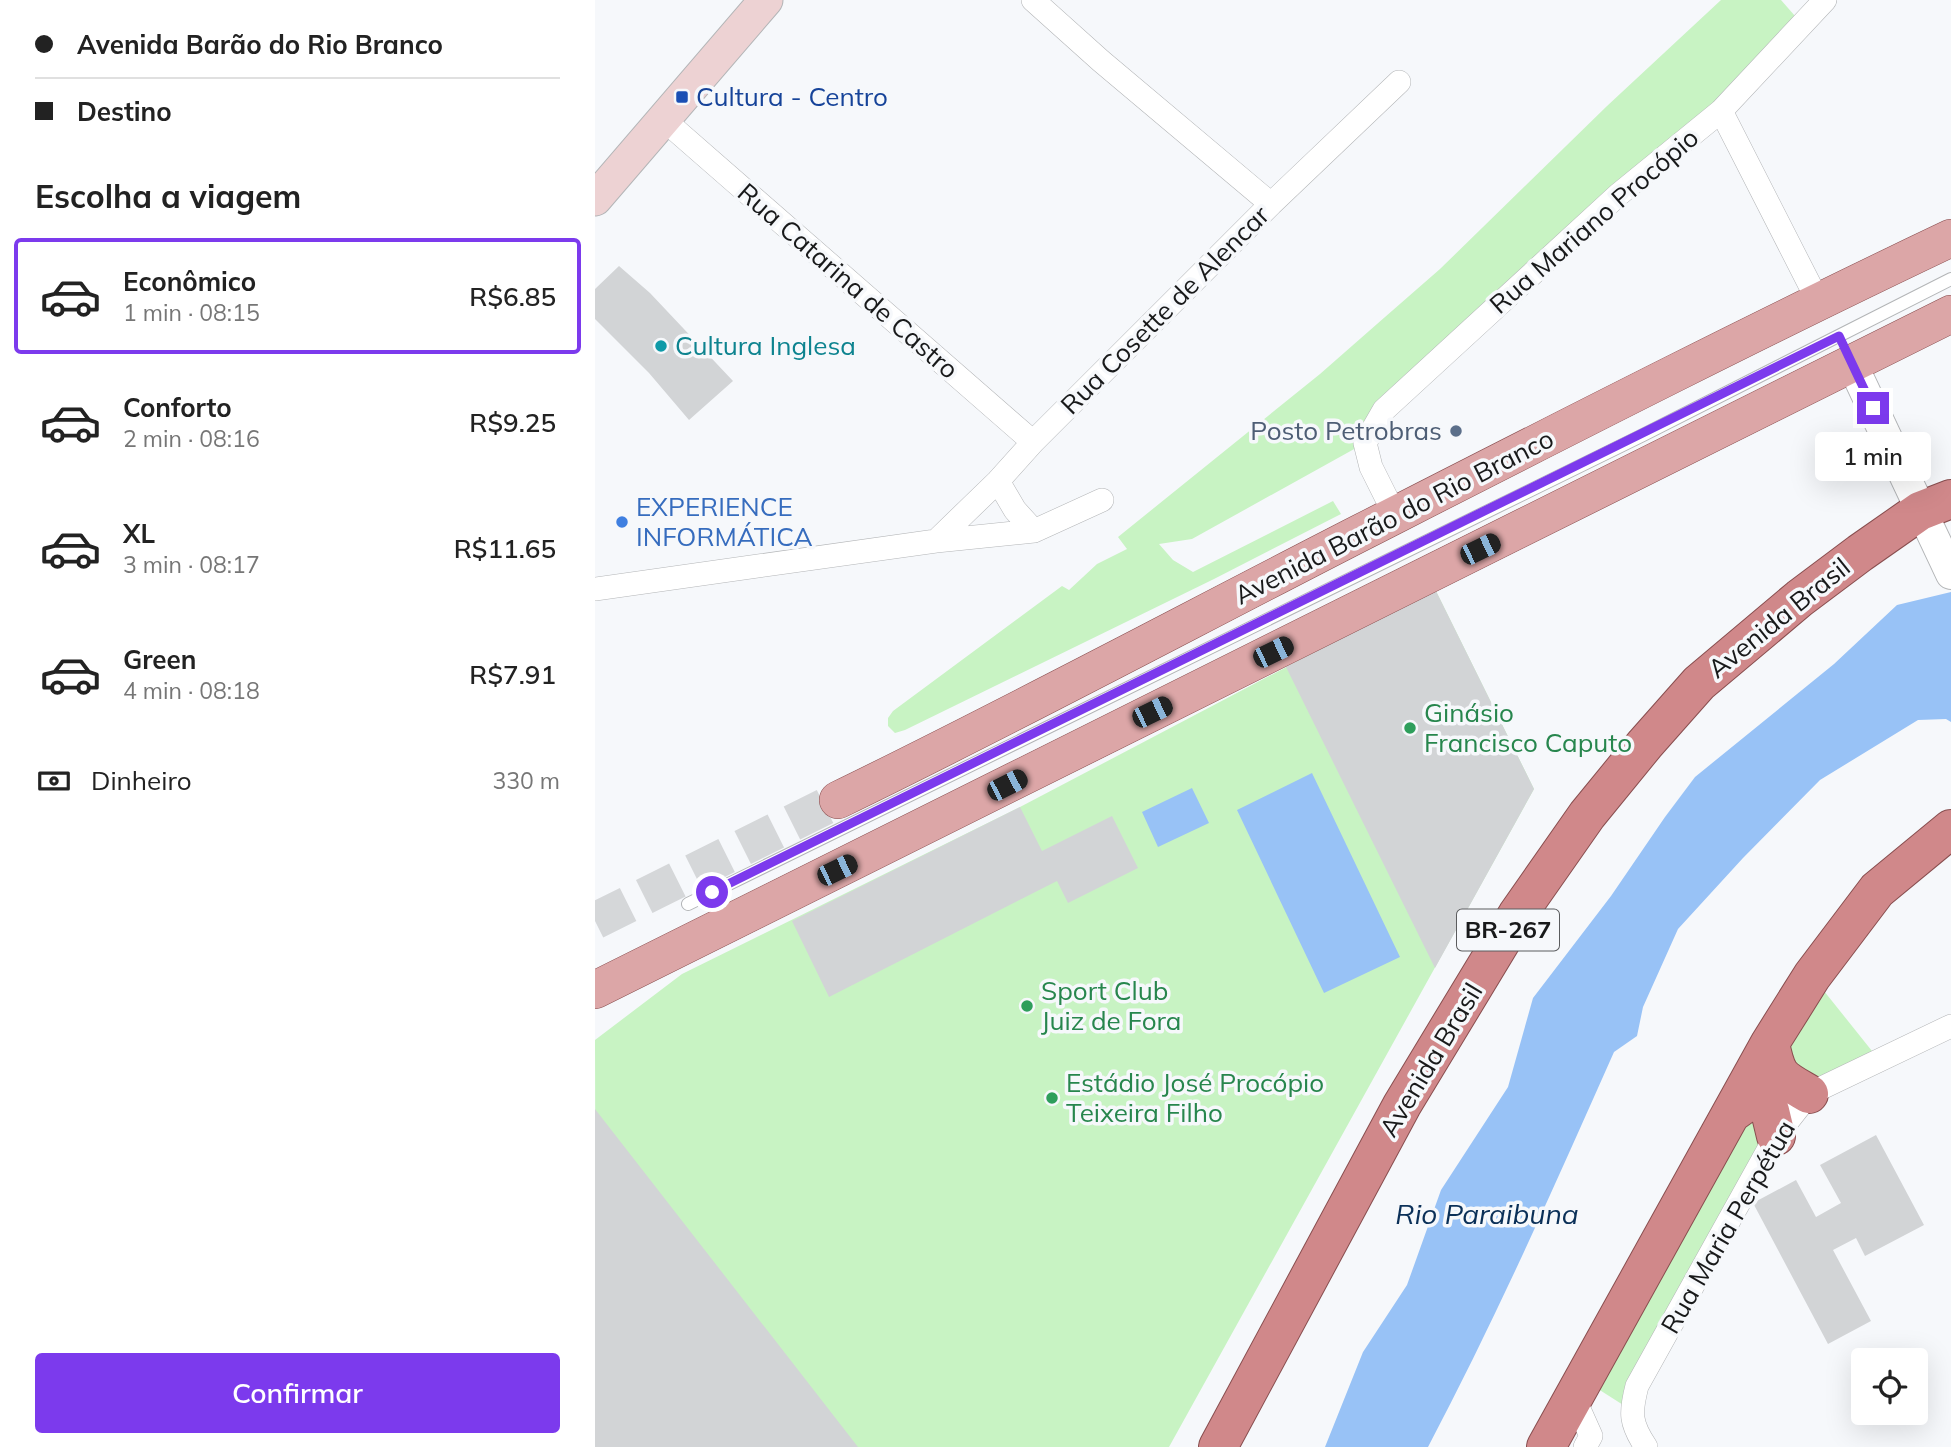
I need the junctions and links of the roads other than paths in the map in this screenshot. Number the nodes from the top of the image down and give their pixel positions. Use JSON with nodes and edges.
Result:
{"nodes":[{"id":1,"x":766,"y":0,"type":"edge"},
{"id":2,"x":1033,"y":0,"type":"edge"},
{"id":3,"x":1825,"y":0,"type":"edge"},
{"id":4,"x":1399,"y":82,"type":"dead end"},
{"id":5,"x":1721,"y":111,"type":"junction"},
{"id":6,"x":663,"y":119,"type":"junction"},
{"id":7,"x":595,"y":199,"type":"edge"},
{"id":8,"x":1271,"y":204,"type":"junction"},
{"id":9,"x":1951,"y":237,"type":"edge"},
{"id":10,"x":1951,"y":279,"type":"edge"},
{"id":11,"x":1818,"y":301,"type":"junction"},
{"id":12,"x":1951,"y":314,"type":"edge"},
{"id":13,"x":1845,"y":350,"type":"junction"},
{"id":14,"x":1033,"y":442,"type":"junction"},
{"id":15,"x":998,"y":481,"type":"junction"},
{"id":16,"x":1103,"y":500,"type":"dead end"},
{"id":17,"x":1395,"y":515,"type":"junction"},
{"id":18,"x":1935,"y":515,"type":"edge"},
{"id":19,"x":1034,"y":531,"type":"junction"},
{"id":20,"x":936,"y":541,"type":"junction"},
{"id":21,"x":1951,"y":574,"type":"edge"},
{"id":22,"x":595,"y":589,"type":"edge"},
{"id":23,"x":838,"y":800,"type":"tunnel mouth"},
{"id":24,"x":1951,"y":828,"type":"edge"},
{"id":25,"x":688,"y":904,"type":"dead end"},
{"id":26,"x":595,"y":990,"type":"edge"},
{"id":27,"x":1951,"y":1026,"type":"edge"},
{"id":28,"x":1770,"y":1043,"type":"junction"},
{"id":29,"x":1809,"y":1094,"type":"junction"},
{"id":30,"x":1732,"y":1113,"type":"junction"},
{"id":31,"x":1773,"y":1124,"type":"junction"},
{"id":32,"x":1574,"y":1398,"type":"junction"},
{"id":33,"x":1640,"y":1439,"type":"edge"},
{"id":34,"x":1218,"y":1447,"type":"edge"},
{"id":35,"x":1546,"y":1447,"type":"edge"},
{"id":36,"x":1585,"y":1447,"type":"edge"}],
"edges":[{"from":1,"to":6,"type":"main road"},
{"from":2,"to":8,"type":"street"},
{"from":3,"to":5,"type":"street","name":"Rua Mariano Procópio"},
{"from":4,"to":8,"type":"street","name":"Rua Cosette de Alencar"},
{"from":5,"to":11,"type":"street"},
{"from":5,"to":17,"type":"street","name":"Rua Mariano Procópio"},
{"from":6,"to":7,"type":"main road"},
{"from":6,"to":14,"type":"street","name":"Rua Catarina de Castro"},
{"from":8,"to":14,"type":"street","name":"Rua Cosette de Alencar"},
{"from":9,"to":11,"type":"main road","name":"Avenida Barão do Rio Branco"},
{"from":10,"to":13,"type":"lane","name":"Avenida Barão do Rio Branco"},
{"from":11,"to":17,"type":"main road","name":"Avenida Barão do Rio Branco"},
{"from":12,"to":13,"type":"main road","name":"Avenida Barão do Rio Branco"},
{"from":13,"to":18,"type":"street"},
{"from":13,"to":25,"type":"lane","name":"Avenida Barão do Rio Branco"},
{"from":13,"to":26,"type":"main road","name":"Avenida Barão do Rio Branco"},
{"from":14,"to":15,"type":"street","name":"Rua Cosette de Alencar"},
{"from":15,"to":19,"type":"street"},
{"from":15,"to":20,"type":"street","name":"Rua Cosette de Alencar"},
{"from":16,"to":19,"type":"street"},
{"from":17,"to":23,"type":"main road","name":"Avenida Barão do Rio Branco"},
{"from":18,"to":21,"type":"street"},
{"from":18,"to":34,"type":"highway","name":"Avenida Brasil","number":"BR-267"},
{"from":19,"to":20,"type":"street"},
{"from":20,"to":22,"type":"street"},
{"from":24,"to":28,"type":"highway"},
{"from":27,"to":29,"type":"street","name":"Rua Maria Perpétua"},
{"from":28,"to":29,"type":"highway"},
{"from":28,"to":30,"type":"highway"},
{"from":29,"to":31,"type":"highway"},
{"from":30,"to":31,"type":"highway"},
{"from":30,"to":32,"type":"highway"},
{"from":31,"to":33,"type":"street","name":"Rua Maria Perpétua"},
{"from":32,"to":35,"type":"highway"},
{"from":32,"to":36,"type":"street"}]}
